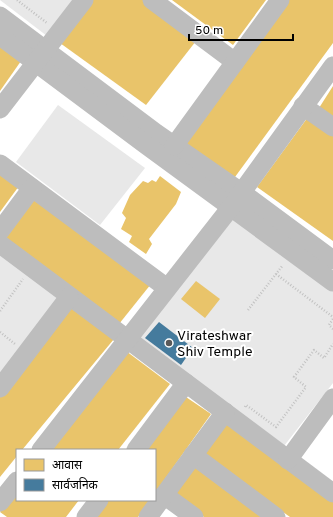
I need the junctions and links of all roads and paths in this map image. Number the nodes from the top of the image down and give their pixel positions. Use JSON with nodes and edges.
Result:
{"nodes":[{"id":1,"x":17,"y":0,"type":"edge"},
{"id":2,"x":84,"y":0,"type":"edge"},
{"id":3,"x":152,"y":0,"type":"edge"},
{"id":4,"x":280,"y":0,"type":"edge"},
{"id":5,"x":0,"y":16,"type":"edge"},
{"id":6,"x":51,"y":17,"type":"dead end"},
{"id":7,"x":0,"y":36,"type":"edge"},
{"id":8,"x":40,"y":56,"type":"junction"},
{"id":9,"x":235,"y":62,"type":"junction"},
{"id":10,"x":333,"y":66,"type":"edge"},
{"id":11,"x":303,"y":106,"type":"junction"},
{"id":12,"x":0,"y":109,"type":"edge"},
{"id":13,"x":333,"y":127,"type":"edge"},
{"id":14,"x":174,"y":146,"type":"junction"},
{"id":15,"x":0,"y":164,"type":"edge"},
{"id":16,"x":32,"y":188,"type":"junction"},
{"id":17,"x":236,"y":200,"type":"junction"},
{"id":18,"x":0,"y":231,"type":"edge"},
{"id":19,"x":301,"y":236,"type":"junction"},
{"id":20,"x":0,"y":244,"type":"edge"},
{"id":21,"x":333,"y":260,"type":"edge"},
{"id":22,"x":285,"y":262,"type":"dead end"},
{"id":23,"x":312,"y":267,"type":"junction"},
{"id":24,"x":26,"y":274,"type":"dead end"},
{"id":25,"x":276,"y":274,"type":"junction"},
{"id":26,"x":333,"y":282,"type":"edge"},
{"id":27,"x":167,"y":288,"type":"junction"},
{"id":28,"x":69,"y":297,"type":"junction"},
{"id":29,"x":248,"y":310,"type":"dead end"},
{"id":30,"x":0,"y":311,"type":"edge"},
{"id":31,"x":333,"y":318,"type":"edge"},
{"id":32,"x":333,"y":329,"type":"edge"},
{"id":33,"x":0,"y":332,"type":"edge"},
{"id":34,"x":127,"y":340,"type":"junction"},
{"id":35,"x":333,"y":344,"type":"edge"},
{"id":36,"x":18,"y":347,"type":"dead end"},
{"id":37,"x":186,"y":383,"type":"junction"},
{"id":38,"x":0,"y":388,"type":"edge"},
{"id":39,"x":332,"y":403,"type":"edge"},
{"id":40,"x":230,"y":416,"type":"junction"},
{"id":41,"x":42,"y":449,"type":"edge"},
{"id":42,"x":137,"y":449,"type":"edge"},
{"id":43,"x":194,"y":455,"type":"junction"},
{"id":44,"x":288,"y":460,"type":"junction"},
{"id":45,"x":16,"y":482,"type":"edge"},
{"id":46,"x":333,"y":493,"type":"edge"},
{"id":47,"x":164,"y":495,"type":"junction"},
{"id":48,"x":98,"y":501,"type":"edge"},
{"id":49,"x":0,"y":502,"type":"edge"},
{"id":50,"x":86,"y":517,"type":"edge"},
{"id":51,"x":148,"y":517,"type":"edge"},
{"id":52,"x":194,"y":517,"type":"edge"},
{"id":53,"x":276,"y":517,"type":"edge"}],
"edges":[{"from":1,"to":6,"type":"path"},
{"from":2,"to":8,"type":"street"},
{"from":3,"to":9,"type":"street"},
{"from":4,"to":9,"type":"street"},
{"from":5,"to":8,"type":"street"},
{"from":7,"to":8,"type":"street"},
{"from":8,"to":12,"type":"street"},
{"from":8,"to":14,"type":"street"},
{"from":8,"to":17,"type":"street"},
{"from":9,"to":14,"type":"street"},
{"from":10,"to":11,"type":"street"},
{"from":11,"to":13,"type":"street"},
{"from":11,"to":17,"type":"street"},
{"from":14,"to":17,"type":"street"},
{"from":15,"to":16,"type":"street"},
{"from":16,"to":18,"type":"street"},
{"from":16,"to":27,"type":"street"},
{"from":17,"to":19,"type":"street"},
{"from":17,"to":23,"type":"street"},
{"from":17,"to":27,"type":"street"},
{"from":19,"to":21,"type":"street"},
{"from":19,"to":23,"type":"street"},
{"from":20,"to":28,"type":"street"},
{"from":22,"to":25,"type":"path"},
{"from":23,"to":26,"type":"street"},
{"from":24,"to":30,"type":"path"},
{"from":25,"to":29,"type":"path"},
{"from":25,"to":31,"type":"path"},
{"from":27,"to":34,"type":"street"},
{"from":28,"to":34,"type":"street"},
{"from":28,"to":38,"type":"street"},
{"from":31,"to":32,"type":"path"},
{"from":33,"to":36,"type":"path"},
{"from":34,"to":37,"type":"street"},
{"from":34,"to":41,"type":"street"},
{"from":35,"to":40,"type":"path"},
{"from":37,"to":40,"type":"street"},
{"from":37,"to":42,"type":"street"},
{"from":39,"to":44,"type":"street"},
{"from":40,"to":43,"type":"street"},
{"from":40,"to":44,"type":"street"},
{"from":43,"to":47,"type":"street"},
{"from":43,"to":53,"type":"street"},
{"from":44,"to":46,"type":"street"},
{"from":45,"to":49,"type":"street"},
{"from":47,"to":51,"type":"street"},
{"from":47,"to":52,"type":"street"},
{"from":48,"to":50,"type":"street"}]}
